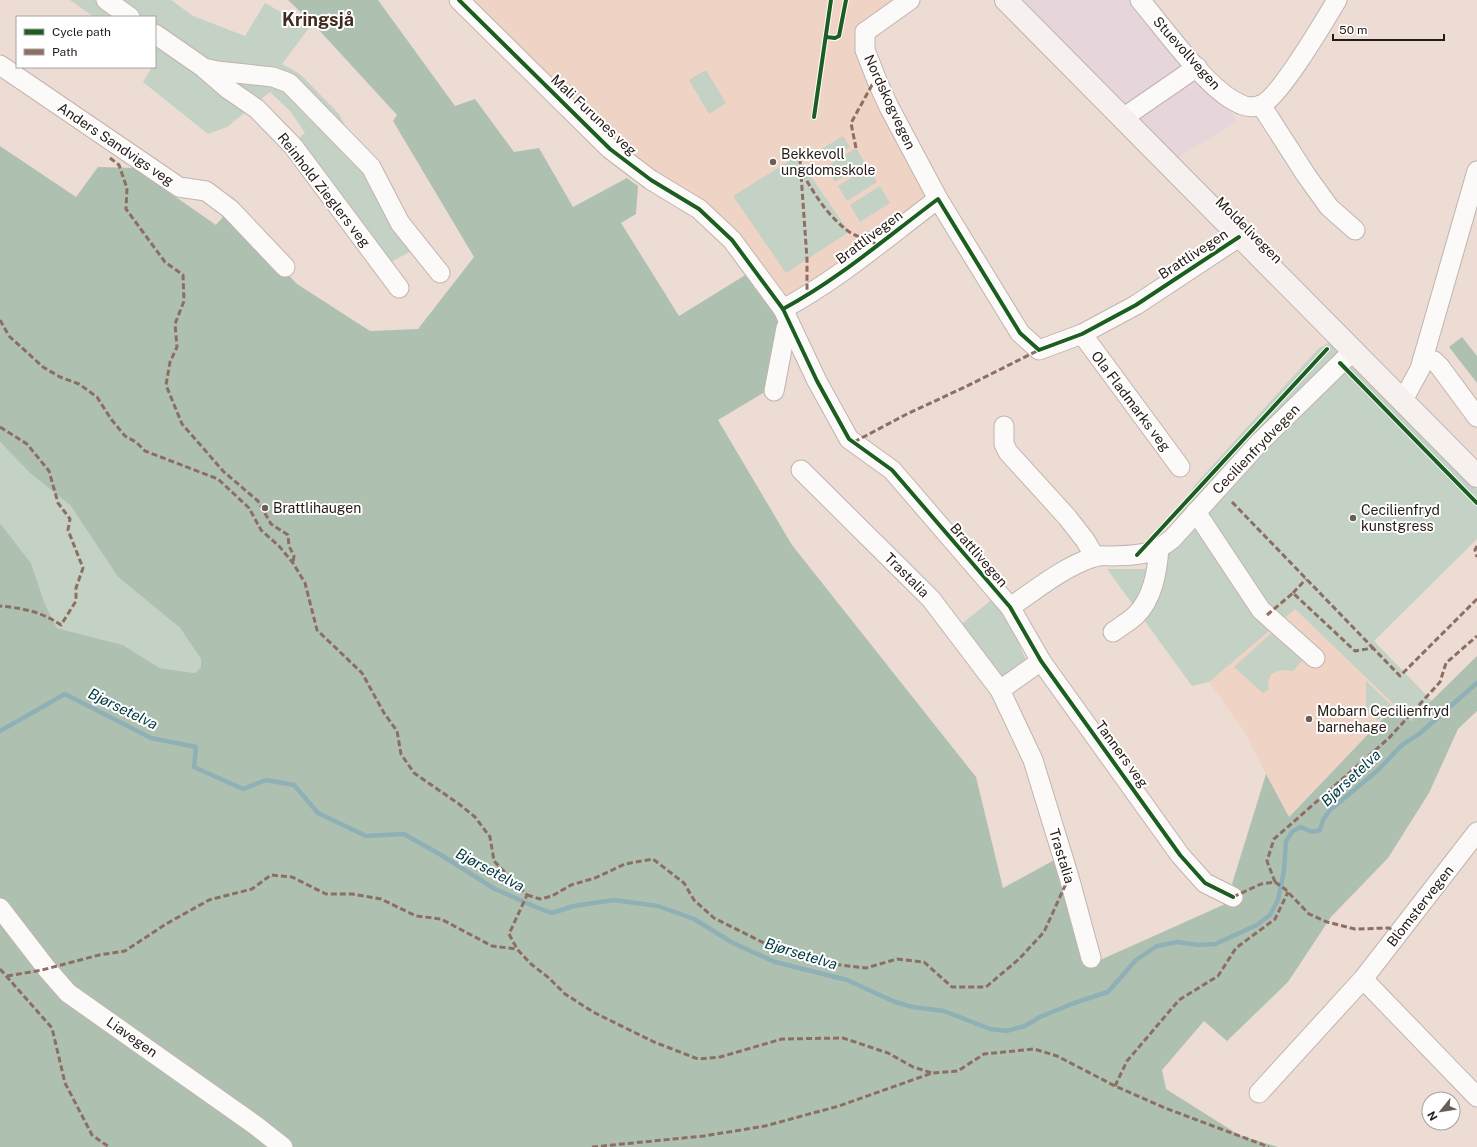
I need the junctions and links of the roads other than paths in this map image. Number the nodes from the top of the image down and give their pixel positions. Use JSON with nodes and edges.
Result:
{"nodes":[{"id":1,"x":106,"y":0,"type":"edge"},
{"id":2,"x":459,"y":0,"type":"edge"},
{"id":3,"x":910,"y":0,"type":"edge"},
{"id":4,"x":1006,"y":0,"type":"edge"},
{"id":5,"x":1140,"y":0,"type":"edge"},
{"id":6,"x":1337,"y":0,"type":"edge"},
{"id":7,"x":129,"y":16,"type":"edge"},
{"id":8,"x":156,"y":35,"type":"edge"},
{"id":9,"x":0,"y":65,"type":"edge"},
{"id":10,"x":1197,"y":67,"type":"junction"},
{"id":11,"x":204,"y":68,"type":"junction"},
{"id":12,"x":1261,"y":105,"type":"junction"},
{"id":13,"x":1123,"y":118,"type":"junction"},
{"id":14,"x":1477,"y":171,"type":"edge"},
{"id":15,"x":938,"y":199,"type":"junction"},
{"id":16,"x":1355,"y":230,"type":"dead end"},
{"id":17,"x":1239,"y":237,"type":"junction"},
{"id":18,"x":285,"y":267,"type":"dead end"},
{"id":19,"x":440,"y":273,"type":"dead end"},
{"id":20,"x":400,"y":288,"type":"dead end"},
{"id":21,"x":786,"y":316,"type":"junction"},
{"id":22,"x":1082,"y":334,"type":"junction"},
{"id":23,"x":1354,"y":350,"type":"junction"},
{"id":24,"x":1423,"y":358,"type":"junction"},
{"id":25,"x":774,"y":391,"type":"dead end"},
{"id":26,"x":1403,"y":400,"type":"junction"},
{"id":27,"x":1477,"y":417,"type":"edge"},
{"id":28,"x":1004,"y":426,"type":"dead end"},
{"id":29,"x":1180,"y":468,"type":"dead end"},
{"id":30,"x":801,"y":470,"type":"dead end"},
{"id":31,"x":1477,"y":476,"type":"edge"},
{"id":32,"x":1196,"y":512,"type":"junction"},
{"id":33,"x":1159,"y":549,"type":"junction"},
{"id":34,"x":1095,"y":557,"type":"junction"},
{"id":35,"x":1010,"y":607,"type":"junction"},
{"id":36,"x":1113,"y":632,"type":"dead end"},
{"id":37,"x":1315,"y":658,"type":"dead end"},
{"id":38,"x":1041,"y":661,"type":"junction"},
{"id":39,"x":1000,"y":690,"type":"junction"},
{"id":40,"x":1477,"y":832,"type":"edge"},
{"id":41,"x":1233,"y":897,"type":"dead end"},
{"id":42,"x":0,"y":908,"type":"edge"},
{"id":43,"x":1091,"y":958,"type":"dead end"},
{"id":44,"x":1363,"y":979,"type":"junction"},
{"id":45,"x":1259,"y":1093,"type":"dead end"},
{"id":46,"x":1477,"y":1097,"type":"edge"},
{"id":47,"x":283,"y":1147,"type":"edge"}],
"edges":[{"from":1,"to":7,"type":"street"},
{"from":2,"to":21,"type":"street","name":"Mali Furunes veg"},
{"from":3,"to":15,"type":"street","name":"Nordskogvegen"},
{"from":4,"to":13,"type":"main road","name":"Moldelivegen"},
{"from":5,"to":10,"type":"street","name":"Stuevollvegen"},
{"from":6,"to":12,"type":"street"},
{"from":8,"to":11,"type":"street","name":"Reinhold Zieglers veg"},
{"from":9,"to":18,"type":"street","name":"Anders Sandvigs veg"},
{"from":10,"to":12,"type":"street","name":"Stuevollvegen"},
{"from":10,"to":13,"type":"street"},
{"from":11,"to":19,"type":"street","name":"Reinhold Zieglers veg"},
{"from":11,"to":20,"type":"street","name":"Reinhold Zieglers veg"},
{"from":12,"to":16,"type":"street"},
{"from":13,"to":17,"type":"main road","name":"Moldelivegen"},
{"from":14,"to":24,"type":"street"},
{"from":15,"to":21,"type":"street","name":"Brattlivegen"},
{"from":15,"to":22,"type":"street","name":"Brattlivegen"},
{"from":17,"to":22,"type":"street","name":"Brattlivegen"},
{"from":17,"to":23,"type":"main road","name":"Moldelivegen"},
{"from":21,"to":25,"type":"street"},
{"from":21,"to":35,"type":"street","name":"Brattlivegen"},
{"from":22,"to":29,"type":"street","name":"Ola Fladmarks veg"},
{"from":23,"to":26,"type":"main road","name":"Moldelivegen"},
{"from":23,"to":32,"type":"street","name":"Cecilienfrydvegen"},
{"from":24,"to":26,"type":"street"},
{"from":24,"to":27,"type":"street"},
{"from":26,"to":31,"type":"main road","name":"Moldelivegen"},
{"from":28,"to":34,"type":"street"},
{"from":30,"to":39,"type":"street","name":"Trastalia"},
{"from":32,"to":33,"type":"street","name":"Cecilienfrydvegen"},
{"from":32,"to":37,"type":"street"},
{"from":33,"to":34,"type":"street","name":"Cecilienfrydvegen"},
{"from":33,"to":36,"type":"street"},
{"from":34,"to":35,"type":"street","name":"Cecilienfrydvegen"},
{"from":35,"to":38,"type":"street","name":"Tanners veg"},
{"from":38,"to":39,"type":"street"},
{"from":38,"to":41,"type":"street","name":"Tanners veg"},
{"from":39,"to":43,"type":"street","name":"Trastalia"},
{"from":40,"to":44,"type":"street","name":"Blomstervegen"},
{"from":42,"to":47,"type":"street","name":"Liavegen"},
{"from":44,"to":45,"type":"street","name":"Blomstervegen"},
{"from":44,"to":46,"type":"street"}]}
